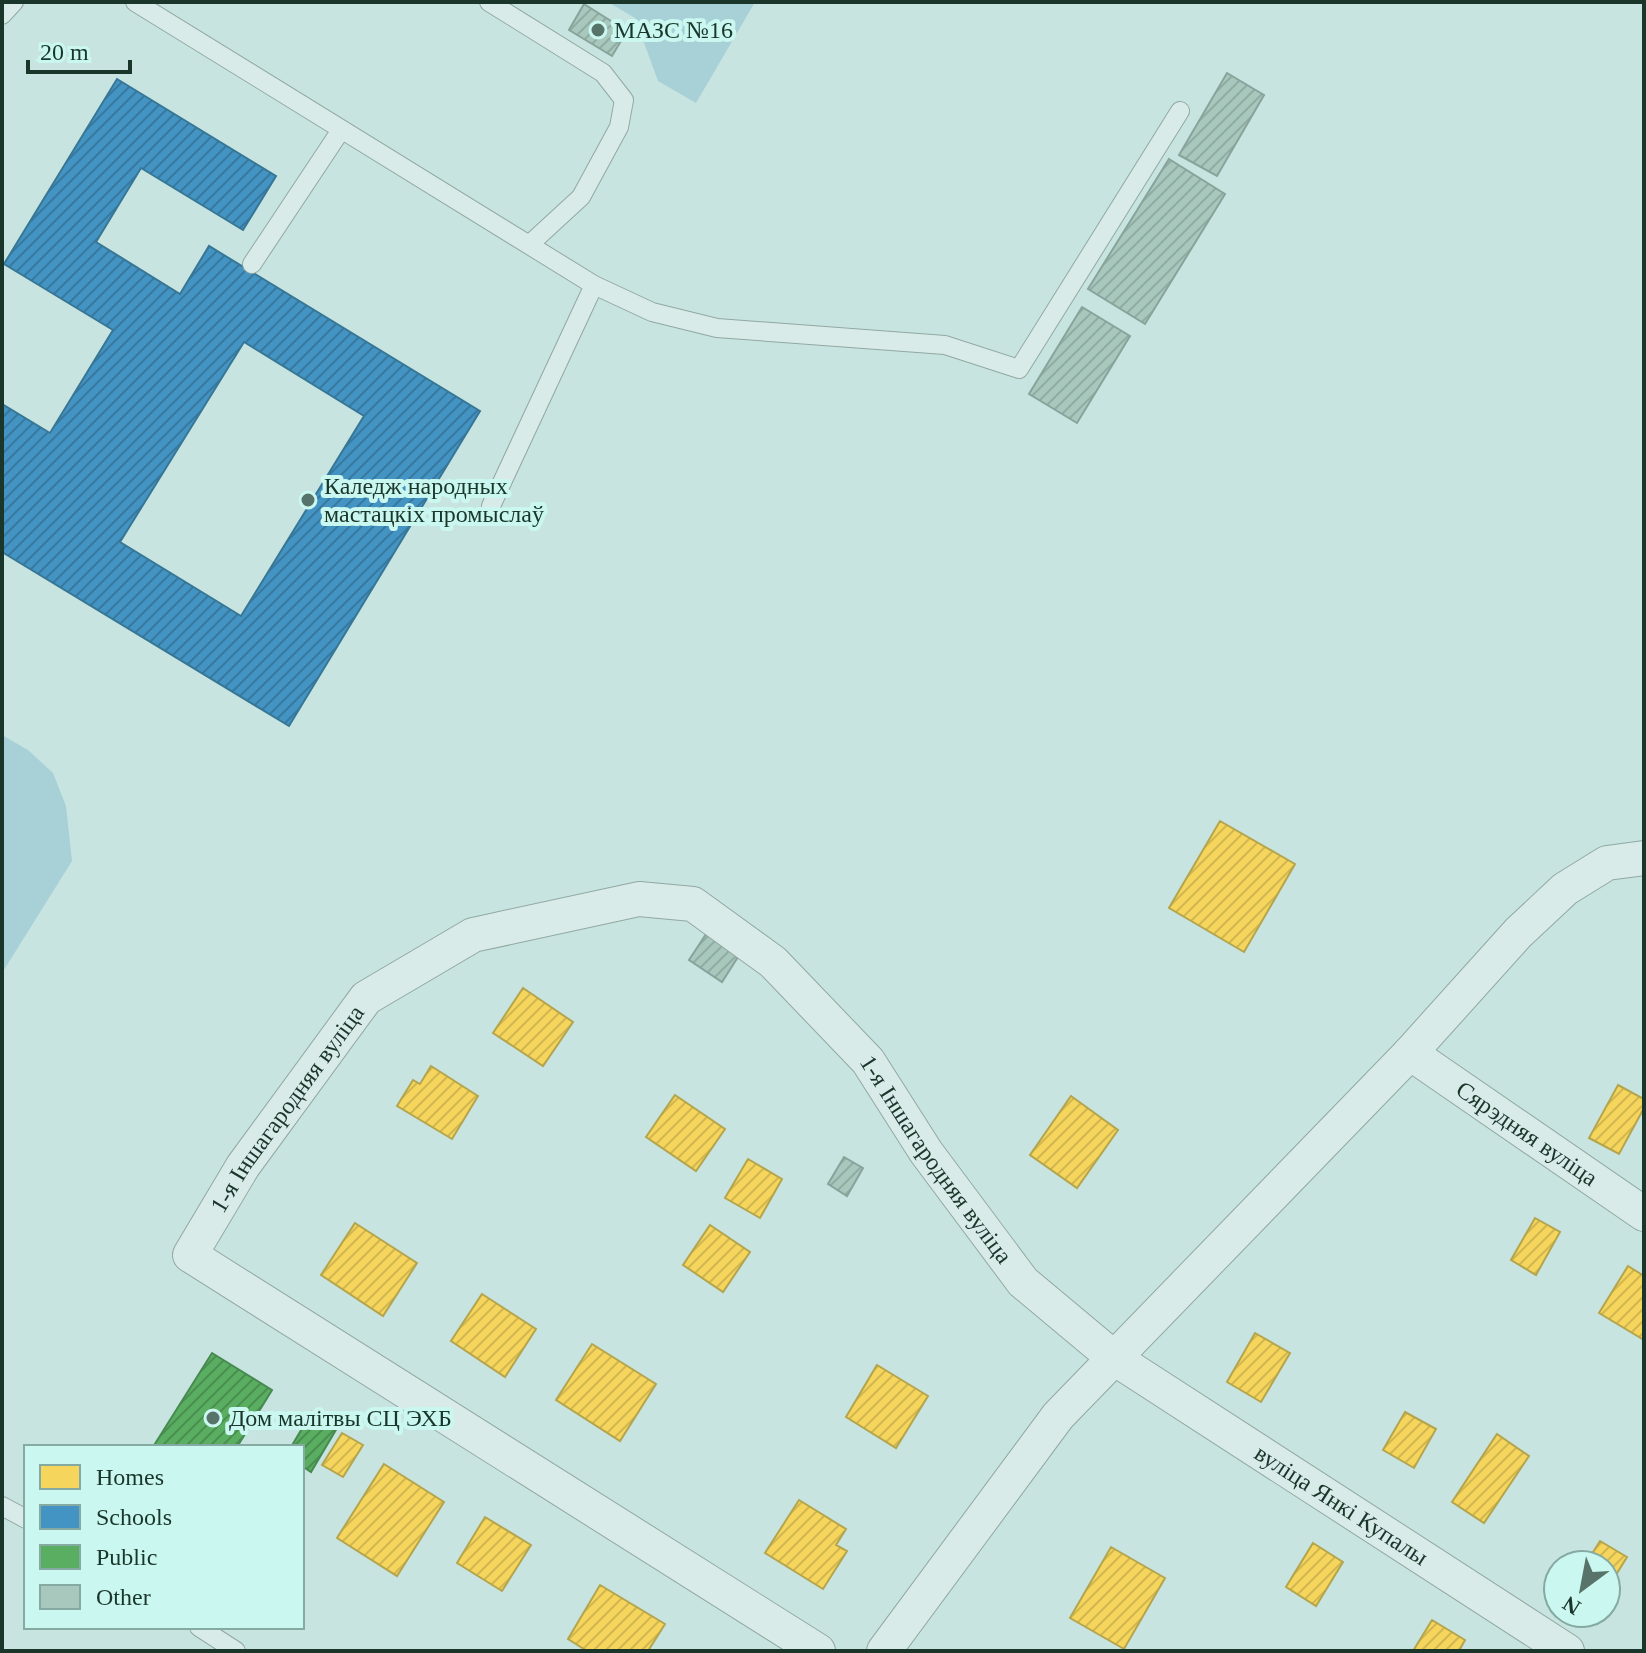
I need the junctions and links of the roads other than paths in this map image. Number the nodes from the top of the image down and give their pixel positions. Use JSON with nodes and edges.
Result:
{"nodes":[{"id":1,"x":14,"y":2,"type":"edge"},
{"id":2,"x":135,"y":2,"type":"edge"},
{"id":3,"x":489,"y":2,"type":"edge"},
{"id":4,"x":2,"y":15,"type":"edge"},
{"id":5,"x":1180,"y":111,"type":"dead end"},
{"id":6,"x":341,"y":130,"type":"junction"},
{"id":7,"x":531,"y":243,"type":"junction"},
{"id":8,"x":252,"y":264,"type":"dead end"},
{"id":9,"x":594,"y":285,"type":"junction"},
{"id":10,"x":491,"y":506,"type":"dead end"},
{"id":11,"x":1644,"y":858,"type":"edge"},
{"id":12,"x":1410,"y":1053,"type":"junction"},
{"id":13,"x":1644,"y":1214,"type":"edge"},
{"id":14,"x":1114,"y":1358,"type":"junction"},
{"id":15,"x":2,"y":1506,"type":"edge"},
{"id":16,"x":24,"y":1518,"type":"edge"},
{"id":17,"x":202,"y":1629,"type":"edge"},
{"id":18,"x":236,"y":1651,"type":"edge"},
{"id":19,"x":818,"y":1651,"type":"edge"},
{"id":20,"x":884,"y":1651,"type":"edge"},
{"id":21,"x":1567,"y":1651,"type":"edge"}],
"edges":[{"from":1,"to":4,"type":"lane"},
{"from":2,"to":6,"type":"lane"},
{"from":3,"to":7,"type":"lane"},
{"from":5,"to":9,"type":"lane"},
{"from":6,"to":7,"type":"lane"},
{"from":6,"to":8,"type":"lane"},
{"from":7,"to":9,"type":"lane"},
{"from":9,"to":10,"type":"lane"},
{"from":11,"to":12,"type":"street"},
{"from":12,"to":13,"type":"street","name":"Сярэдняя вуліца"},
{"from":12,"to":14,"type":"street"},
{"from":14,"to":19,"type":"street","name":"1-я Іншагародняя вуліца"},
{"from":14,"to":20,"type":"street"},
{"from":14,"to":21,"type":"street","name":"вуліца Янкі Купалы"},
{"from":15,"to":16,"type":"lane"},
{"from":17,"to":18,"type":"lane"}]}
